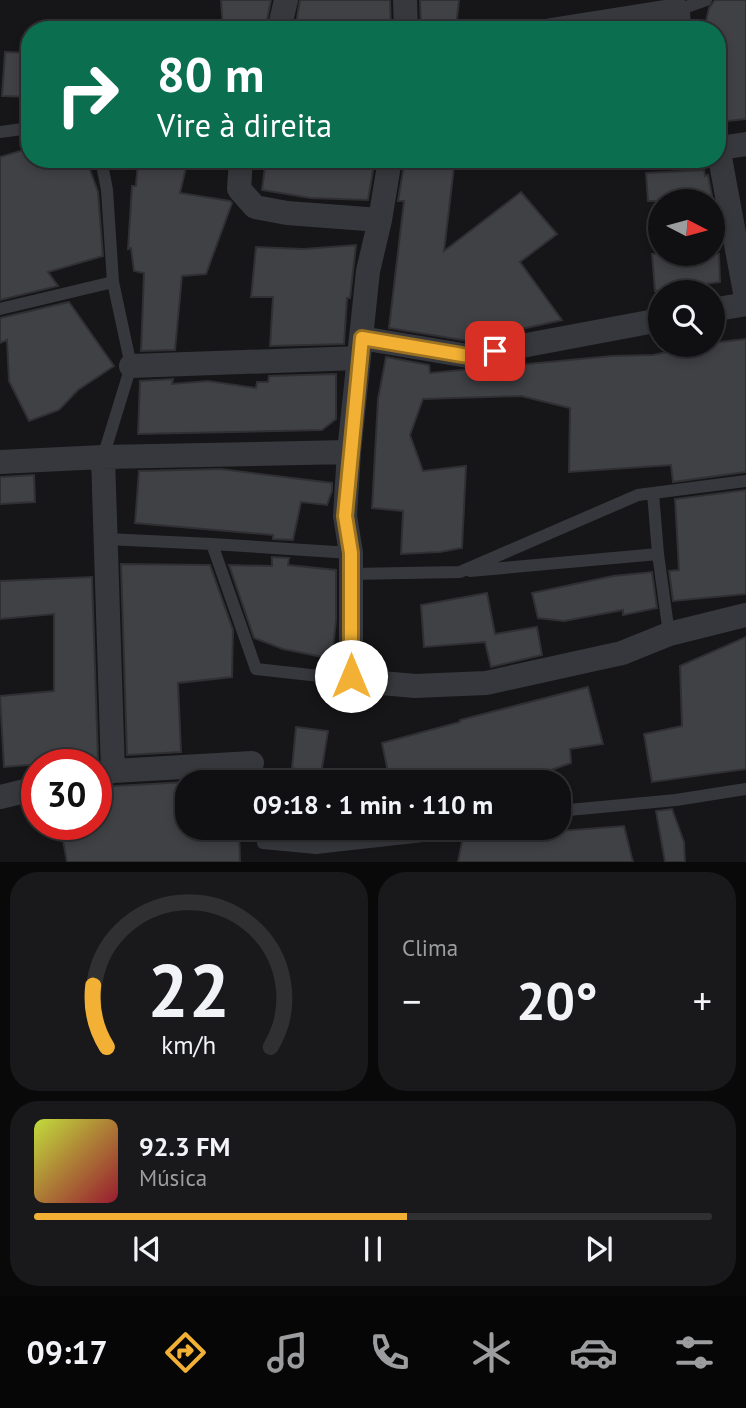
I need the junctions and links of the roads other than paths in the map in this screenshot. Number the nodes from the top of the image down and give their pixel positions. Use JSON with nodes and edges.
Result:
{"nodes":[{"id":1,"x":286,"y":0,"type":"edge"},
{"id":2,"x":405,"y":0,"type":"edge"},
{"id":3,"x":706,"y":0,"type":"edge"},
{"id":4,"x":678,"y":20,"type":"edge"},
{"id":5,"x":281,"y":21,"type":"edge"},
{"id":6,"x":405,"y":21,"type":"edge"},
{"id":7,"x":21,"y":129,"type":"edge"},
{"id":8,"x":0,"y":132,"type":"edge"},
{"id":9,"x":746,"y":144,"type":"edge"},
{"id":10,"x":726,"y":147,"type":"edge"},
{"id":11,"x":103,"y":168,"type":"edge"},
{"id":12,"x":240,"y":168,"type":"edge"},
{"id":13,"x":389,"y":168,"type":"edge"},
{"id":14,"x":722,"y":168,"type":"edge"},
{"id":15,"x":380,"y":220,"type":"junction"},
{"id":16,"x":113,"y":282,"type":"junction"},
{"id":17,"x":746,"y":298,"type":"edge"},
{"id":18,"x":746,"y":304,"type":"edge"},
{"id":19,"x":725,"y":308,"type":"edge"},
{"id":20,"x":0,"y":309,"type":"edge"},
{"id":21,"x":648,"y":322,"type":"edge"},
{"id":22,"x":360,"y":348,"type":"junction"},
{"id":23,"x":131,"y":366,"type":"junction"},
{"id":24,"x":349,"y":452,"type":"junction"},
{"id":25,"x":103,"y":457,"type":"junction"},
{"id":26,"x":0,"y":462,"type":"edge"},
{"id":27,"x":746,"y":481,"type":"edge"},
{"id":28,"x":653,"y":493,"type":"junction"},
{"id":29,"x":106,"y":538,"type":"junction"},
{"id":30,"x":212,"y":544,"type":"junction"},
{"id":31,"x":658,"y":554,"type":"junction"},
{"id":32,"x":351,"y":564,"type":"junction"},
{"id":33,"x":460,"y":572,"type":"junction"},
{"id":34,"x":746,"y":615,"type":"edge"},
{"id":35,"x":669,"y":634,"type":"junction"},
{"id":36,"x":351,"y":676,"type":"junction"},
{"id":37,"x":105,"y":749,"type":"edge"},
{"id":38,"x":112,"y":773,"type":"edge"},
{"id":39,"x":175,"y":773,"type":"edge"},
{"id":40,"x":746,"y":789,"type":"edge"},
{"id":41,"x":21,"y":792,"type":"edge"},
{"id":42,"x":0,"y":797,"type":"edge"},
{"id":43,"x":571,"y":810,"type":"edge"},
{"id":44,"x":263,"y":840,"type":"edge"},
{"id":45,"x":387,"y":840,"type":"edge"}],
"edges":[{"from":1,"to":5,"type":"street"},
{"from":2,"to":6,"type":"street"},
{"from":3,"to":4,"type":"lane"},
{"from":7,"to":8,"type":"lane"},
{"from":9,"to":10,"type":"street"},
{"from":11,"to":16,"type":"lane"},
{"from":12,"to":15,"type":"street"},
{"from":13,"to":15,"type":"street"},
{"from":14,"to":17,"type":"street"},
{"from":15,"to":22,"type":"street"},
{"from":16,"to":20,"type":"lane"},
{"from":16,"to":23,"type":"lane"},
{"from":18,"to":19,"type":"street"},
{"from":21,"to":22,"type":"street"},
{"from":22,"to":23,"type":"street"},
{"from":22,"to":24,"type":"street"},
{"from":23,"to":25,"type":"lane"},
{"from":24,"to":25,"type":"street"},
{"from":24,"to":32,"type":"street"},
{"from":25,"to":26,"type":"street"},
{"from":25,"to":29,"type":"street"},
{"from":27,"to":28,"type":"lane"},
{"from":28,"to":31,"type":"lane"},
{"from":28,"to":33,"type":"lane"},
{"from":29,"to":30,"type":"lane"},
{"from":29,"to":37,"type":"street"},
{"from":30,"to":32,"type":"lane"},
{"from":30,"to":36,"type":"lane"},
{"from":31,"to":33,"type":"lane"},
{"from":31,"to":35,"type":"lane"},
{"from":32,"to":33,"type":"lane"},
{"from":32,"to":36,"type":"street"},
{"from":34,"to":35,"type":"street"},
{"from":35,"to":36,"type":"street"},
{"from":38,"to":39,"type":"street"},
{"from":40,"to":43,"type":"lane"},
{"from":41,"to":42,"type":"street"},
{"from":44,"to":45,"type":"lane"}]}
